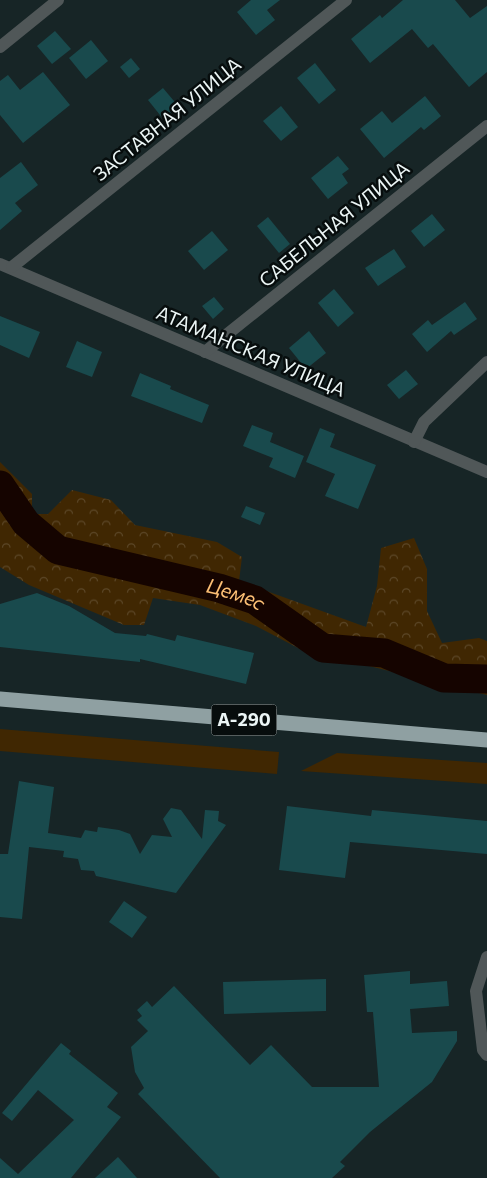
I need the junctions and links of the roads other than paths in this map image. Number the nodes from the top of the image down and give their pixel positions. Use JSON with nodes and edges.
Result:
{"nodes":[{"id":1,"x":58,"y":0,"type":"edge"},
{"id":2,"x":346,"y":0,"type":"edge"},
{"id":3,"x":0,"y":47,"type":"edge"},
{"id":4,"x":487,"y":126,"type":"edge"},
{"id":5,"x":6,"y":266,"type":"edge"},
{"id":6,"x":204,"y":352,"type":"junction"},
{"id":7,"x":487,"y":362,"type":"edge"},
{"id":8,"x":414,"y":442,"type":"junction"},
{"id":9,"x":487,"y":472,"type":"edge"},
{"id":10,"x":0,"y":699,"type":"edge"},
{"id":11,"x":487,"y":740,"type":"edge"},
{"id":12,"x":487,"y":957,"type":"edge"},
{"id":13,"x":487,"y":1055,"type":"edge"}],
"edges":[{"from":1,"to":3,"type":"street"},
{"from":2,"to":5,"type":"street","name":"ЗАСТАВНАЯ УЛИЦА"},
{"from":4,"to":6,"type":"street","name":"САБЕЛЬНАЯ УЛИЦА"},
{"from":5,"to":6,"type":"street","name":"АТАМАНСКАЯ УЛИЦА"},
{"from":6,"to":8,"type":"street","name":"АТАМАНСКАЯ УЛИЦА"},
{"from":7,"to":8,"type":"street"},
{"from":8,"to":9,"type":"street","name":"АТАМАНСКАЯ УЛИЦА"},
{"from":10,"to":11,"type":"highway","number":"А-290"},
{"from":12,"to":13,"type":"street"}]}
